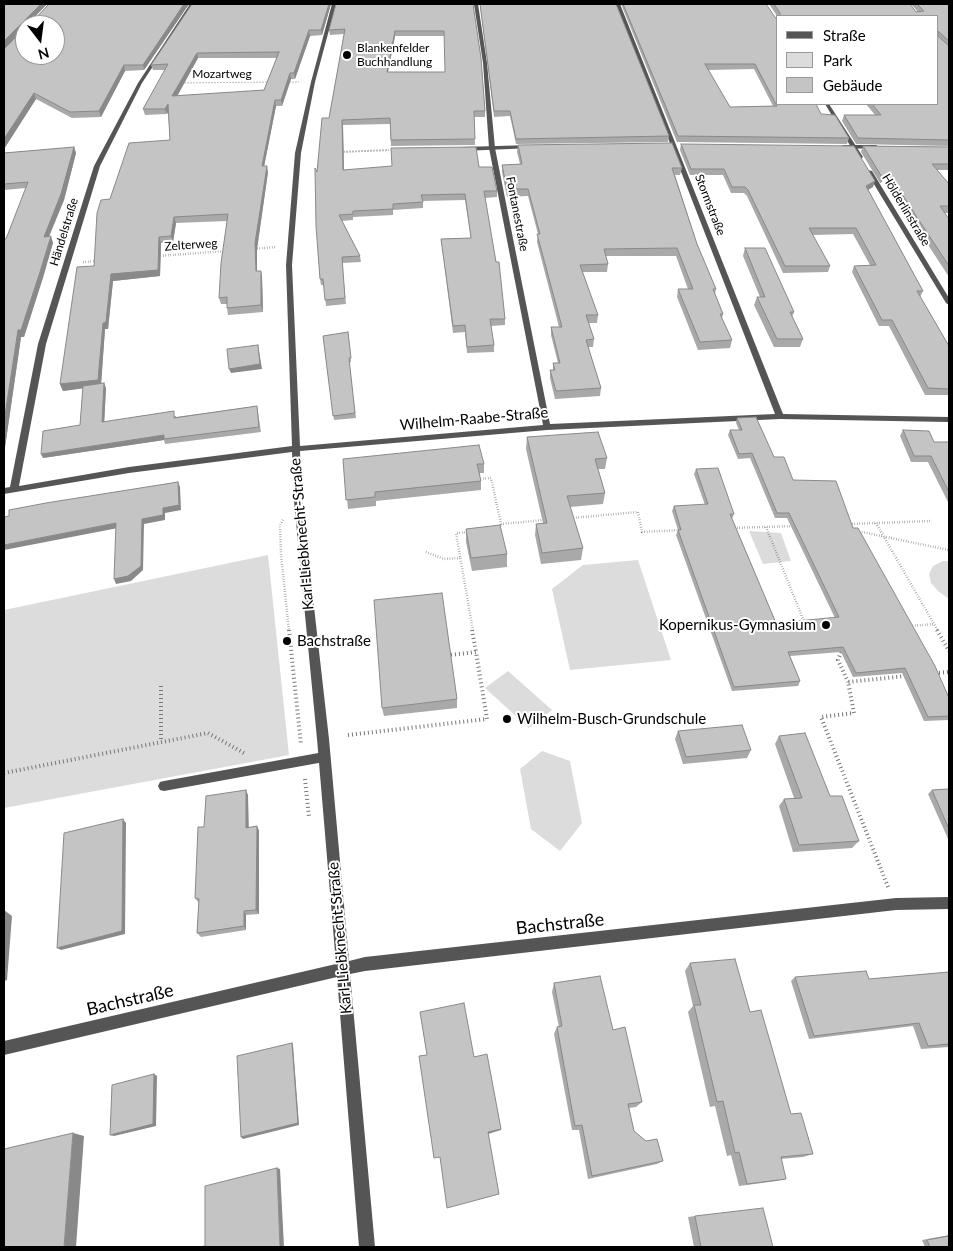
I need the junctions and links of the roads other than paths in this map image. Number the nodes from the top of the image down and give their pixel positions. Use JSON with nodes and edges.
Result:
{"nodes":[{"id":1,"x":192,"y":4,"type":"edge"},
{"id":2,"x":334,"y":4,"type":"edge"},
{"id":3,"x":476,"y":4,"type":"edge"},
{"id":4,"x":618,"y":4,"type":"edge"},
{"id":5,"x":828,"y":105,"type":"edge"},
{"id":6,"x":665,"y":146,"type":"edge"},
{"id":7,"x":674,"y":146,"type":"junction"},
{"id":8,"x":684,"y":146,"type":"edge"},
{"id":9,"x":540,"y":147,"type":"edge"},
{"id":10,"x":834,"y":147,"type":"edge"},
{"id":11,"x":854,"y":147,"type":"junction"},
{"id":12,"x":492,"y":148,"type":"junction"},
{"id":13,"x":882,"y":148,"type":"edge"},
{"id":14,"x":455,"y":149,"type":"edge"},
{"id":15,"x":949,"y":303,"type":"edge"},
{"id":16,"x":780,"y":416,"type":"junction"},
{"id":17,"x":949,"y":419,"type":"edge"},
{"id":18,"x":547,"y":426,"type":"junction"},
{"id":19,"x":295,"y":448,"type":"junction"},
{"id":20,"x":14,"y":489,"type":"junction"},
{"id":21,"x":4,"y":491,"type":"edge"},
{"id":22,"x":324,"y":757,"type":"junction"},
{"id":23,"x":164,"y":786,"type":"dead end"},
{"id":24,"x":949,"y":903,"type":"edge"},
{"id":25,"x":343,"y":969,"type":"junction"},
{"id":26,"x":4,"y":1048,"type":"edge"},
{"id":27,"x":367,"y":1247,"type":"edge"}],
"edges":[{"from":1,"to":20,"type":"street","name":"Händelstraße"},
{"from":2,"to":19,"type":"street","name":"Karl-Liebknecht-Straße"},
{"from":3,"to":12,"type":"street","name":"Fontanestraße"},
{"from":4,"to":7,"type":"street","name":"Stormstraße"},
{"from":5,"to":11,"type":"street","name":"Hölderlinstraße"},
{"from":6,"to":7,"type":"street"},
{"from":7,"to":8,"type":"street"},
{"from":7,"to":16,"type":"street","name":"Stormstraße"},
{"from":9,"to":12,"type":"street"},
{"from":10,"to":11,"type":"street"},
{"from":11,"to":13,"type":"street"},
{"from":11,"to":15,"type":"street","name":"Hölderlinstraße"},
{"from":12,"to":14,"type":"street"},
{"from":12,"to":18,"type":"street","name":"Fontanestraße"},
{"from":16,"to":17,"type":"street","name":"Wilhelm-Raabe-Straße"},
{"from":16,"to":18,"type":"street","name":"Wilhelm-Raabe-Straße"},
{"from":18,"to":19,"type":"street","name":"Wilhelm-Raabe-Straße"},
{"from":19,"to":20,"type":"street","name":"Wilhelm-Raabe-Straße"},
{"from":19,"to":22,"type":"street","name":"Karl-Liebknecht-Straße"},
{"from":20,"to":21,"type":"street","name":"Wilhelm-Raabe-Straße"},
{"from":22,"to":23,"type":"street"},
{"from":22,"to":25,"type":"street","name":"Karl-Liebknecht-Straße"},
{"from":24,"to":25,"type":"street","name":"Bachstraße"},
{"from":25,"to":26,"type":"street","name":"Bachstraße"},
{"from":25,"to":27,"type":"street","name":"Karl-Liebknecht-Straße"}]}
